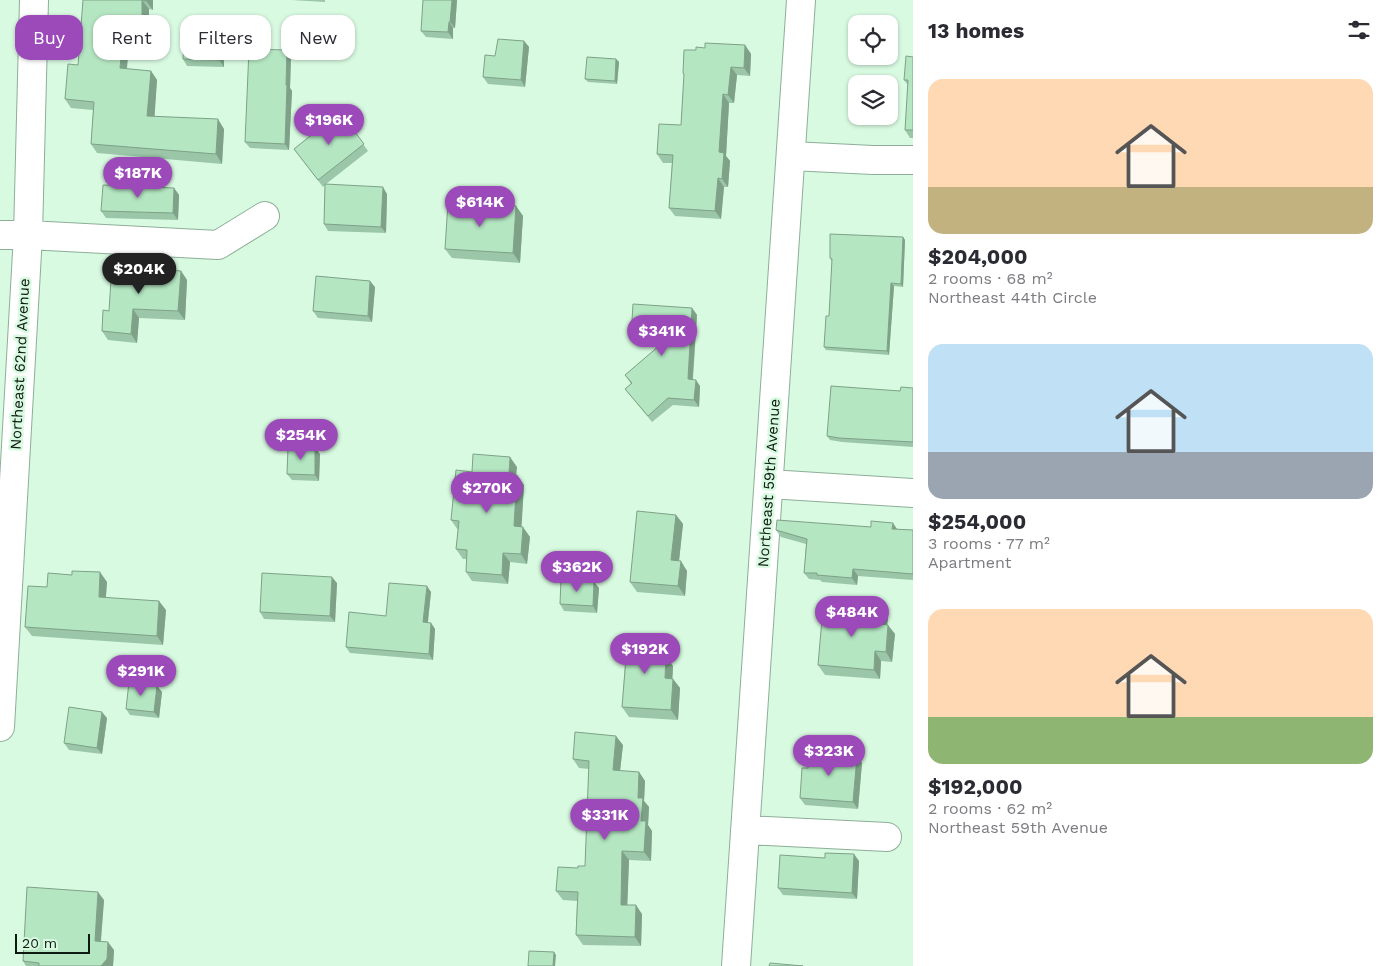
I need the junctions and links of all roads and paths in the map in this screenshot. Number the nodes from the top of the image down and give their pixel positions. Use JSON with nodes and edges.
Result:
{"nodes":[{"id":1,"x":34,"y":0,"type":"edge"},
{"id":2,"x":801,"y":0,"type":"edge"},
{"id":3,"x":790,"y":156,"type":"junction"},
{"id":4,"x":913,"y":160,"type":"edge"},
{"id":5,"x":265,"y":216,"type":"dead end"},
{"id":6,"x":0,"y":235,"type":"edge"},
{"id":7,"x":28,"y":235,"type":"junction"},
{"id":8,"x":769,"y":484,"type":"junction"},
{"id":9,"x":913,"y":493,"type":"edge"},
{"id":10,"x":6,"y":522,"type":"edge"},
{"id":11,"x":0,"y":727,"type":"edge"},
{"id":12,"x":745,"y":830,"type":"junction"},
{"id":13,"x":887,"y":837,"type":"dead end"},
{"id":14,"x":736,"y":966,"type":"edge"}],
"edges":[{"from":1,"to":7,"type":"street","name":"Northeast 62nd Avenue"},
{"from":2,"to":3,"type":"street","name":"Northeast 59th Avenue"},
{"from":3,"to":4,"type":"street"},
{"from":3,"to":8,"type":"street","name":"Northeast 59th Avenue"},
{"from":5,"to":7,"type":"street"},
{"from":6,"to":7,"type":"street"},
{"from":7,"to":10,"type":"street","name":"Northeast 62nd Avenue"},
{"from":8,"to":9,"type":"street"},
{"from":8,"to":12,"type":"street","name":"Northeast 59th Avenue"},
{"from":10,"to":11,"type":"street","name":"Northeast 62nd Avenue"},
{"from":12,"to":13,"type":"street"},
{"from":12,"to":14,"type":"street","name":"Northeast 59th Avenue"}]}
